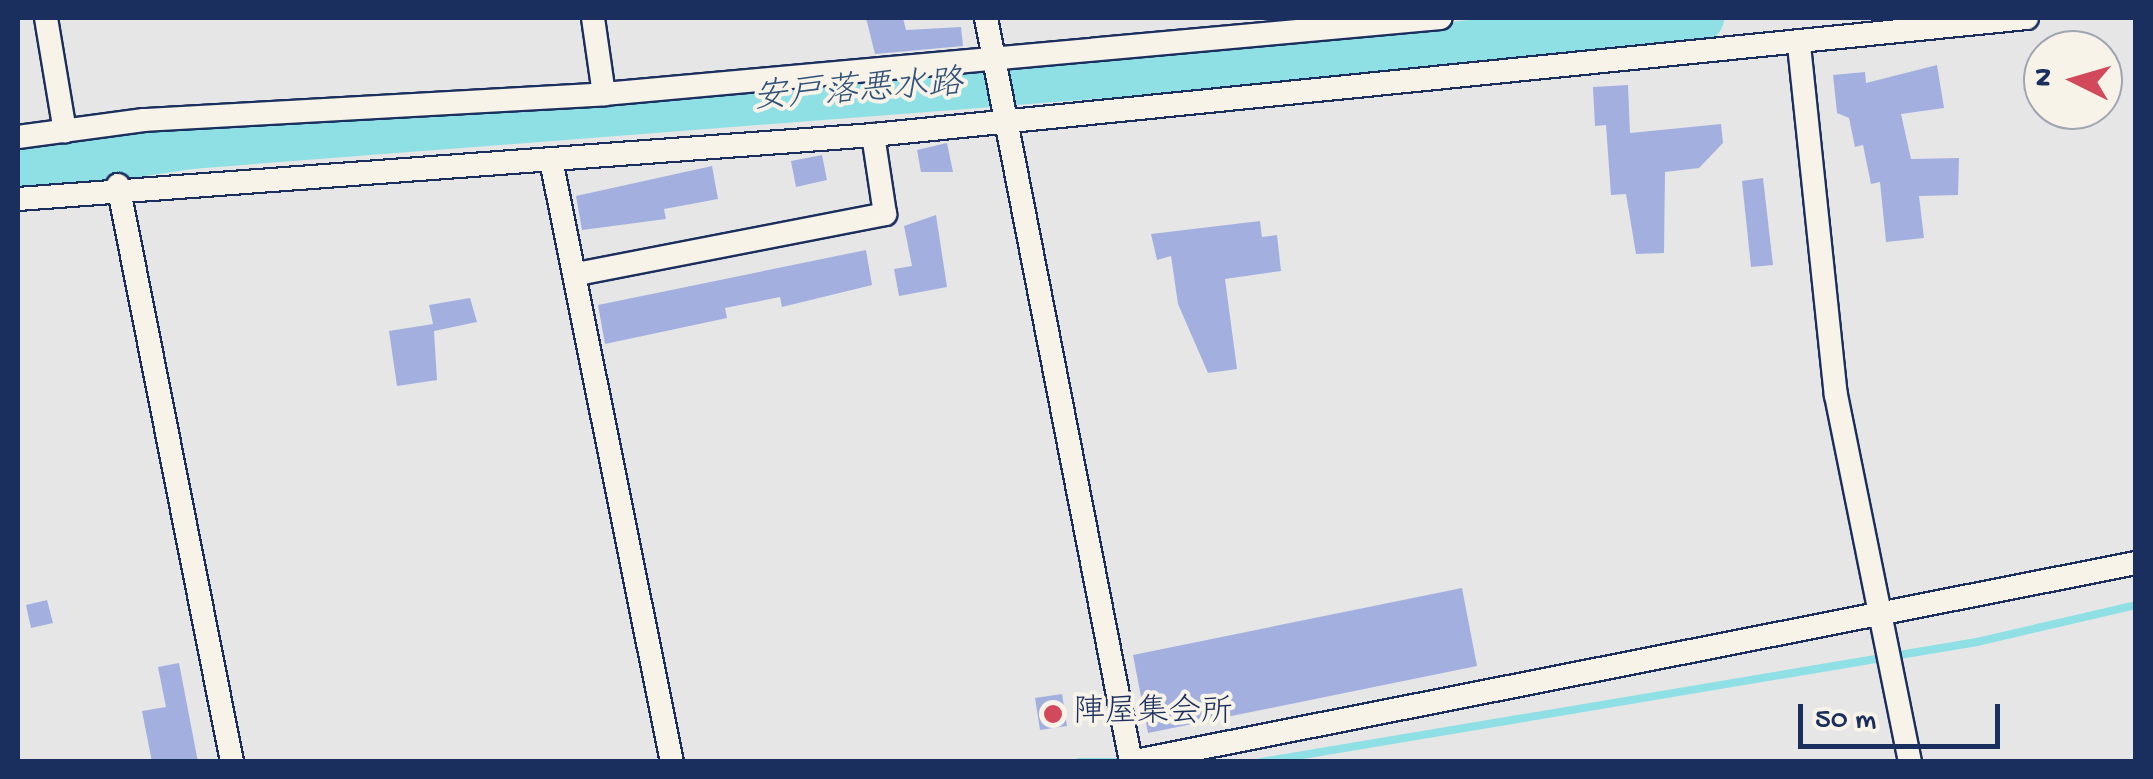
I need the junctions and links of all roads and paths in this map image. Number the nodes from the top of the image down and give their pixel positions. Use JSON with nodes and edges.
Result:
{"nodes":[{"id":1,"x":46,"y":18,"type":"edge"},
{"id":2,"x":593,"y":18,"type":"edge"},
{"id":3,"x":986,"y":18,"type":"edge"},
{"id":4,"x":1441,"y":18,"type":"edge"},
{"id":5,"x":2027,"y":18,"type":"edge"},
{"id":6,"x":1798,"y":46,"type":"junction"},
{"id":7,"x":992,"y":63,"type":"junction"},
{"id":8,"x":604,"y":94,"type":"junction"},
{"id":9,"x":1001,"y":113,"type":"junction"},
{"id":10,"x":65,"y":131,"type":"junction"},
{"id":11,"x":873,"y":135,"type":"junction"},
{"id":12,"x":18,"y":137,"type":"edge"},
{"id":13,"x":551,"y":160,"type":"junction"},
{"id":14,"x":118,"y":185,"type":"junction"},
{"id":15,"x":18,"y":199,"type":"edge"},
{"id":16,"x":577,"y":274,"type":"junction"},
{"id":17,"x":2136,"y":563,"type":"edge"},
{"id":18,"x":1880,"y":614,"type":"junction"},
{"id":19,"x":232,"y":762,"type":"edge"},
{"id":20,"x":672,"y":762,"type":"edge"},
{"id":21,"x":1130,"y":762,"type":"edge"},
{"id":22,"x":1910,"y":762,"type":"edge"}],
"edges":[{"from":1,"to":10,"type":"street"},
{"from":2,"to":8,"type":"street"},
{"from":3,"to":7,"type":"street"},
{"from":4,"to":7,"type":"street"},
{"from":5,"to":6,"type":"street"},
{"from":6,"to":9,"type":"street"},
{"from":6,"to":18,"type":"street"},
{"from":7,"to":8,"type":"street"},
{"from":7,"to":9,"type":"street"},
{"from":8,"to":10,"type":"street"},
{"from":9,"to":11,"type":"street"},
{"from":9,"to":21,"type":"street"},
{"from":10,"to":12,"type":"street"},
{"from":11,"to":13,"type":"street"},
{"from":11,"to":16,"type":"street"},
{"from":13,"to":14,"type":"street"},
{"from":13,"to":16,"type":"street"},
{"from":14,"to":15,"type":"street"},
{"from":14,"to":19,"type":"street"},
{"from":16,"to":20,"type":"street"},
{"from":17,"to":18,"type":"street"},
{"from":18,"to":21,"type":"street"},
{"from":18,"to":22,"type":"street"}]}
